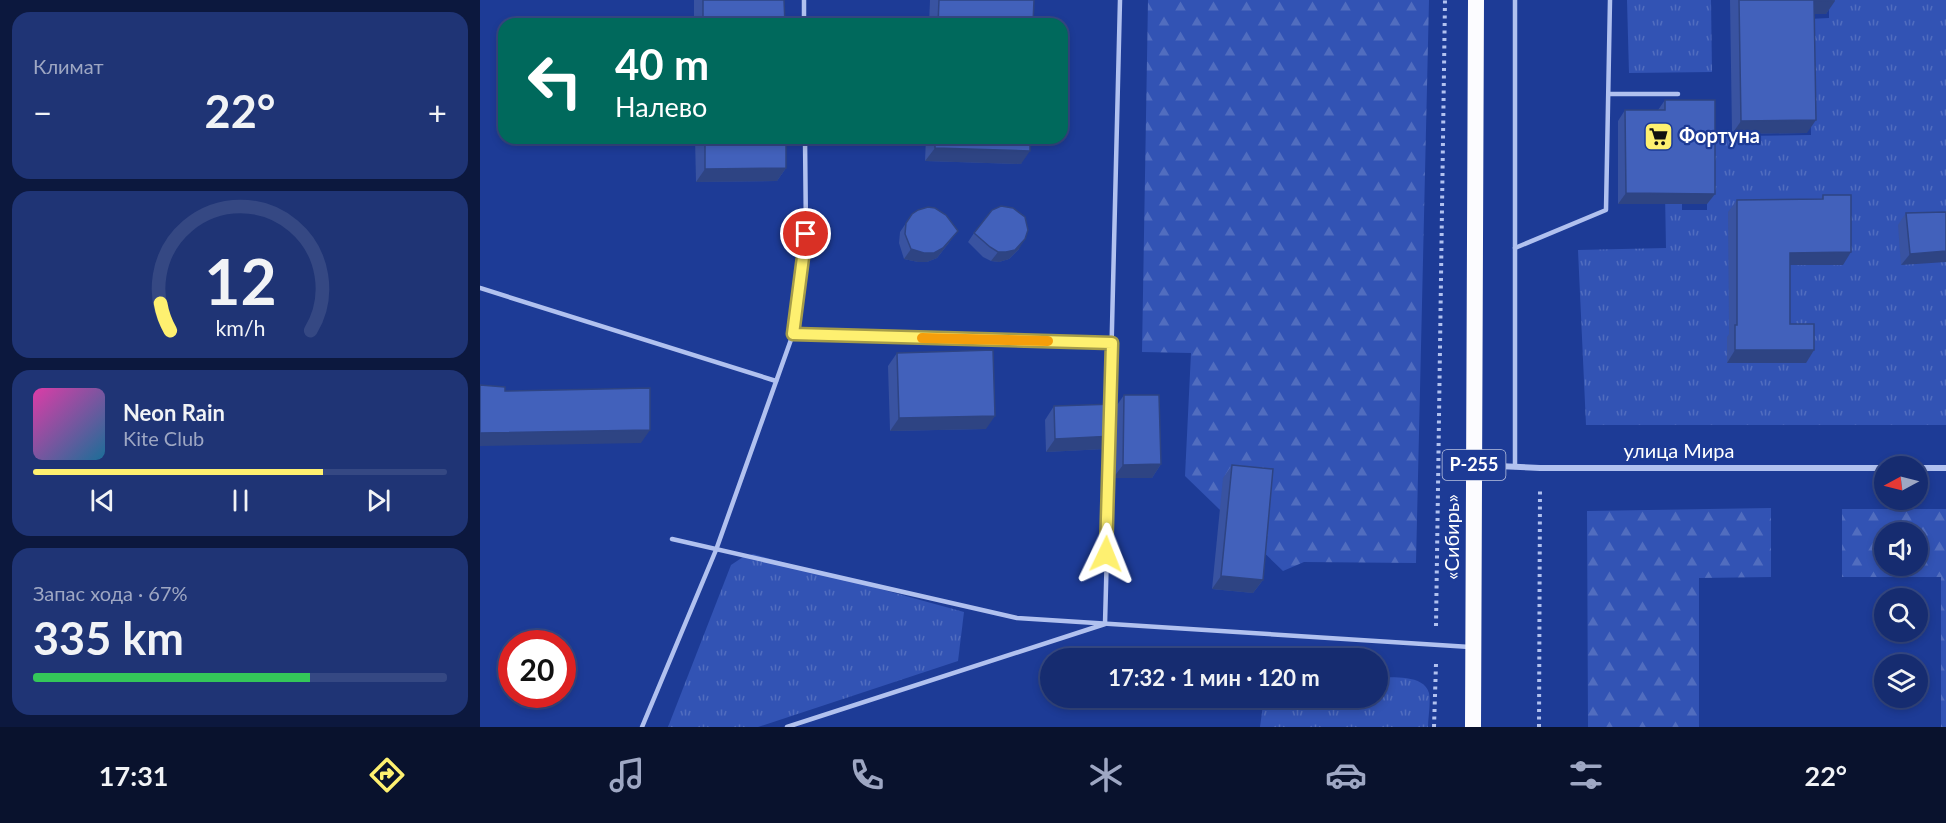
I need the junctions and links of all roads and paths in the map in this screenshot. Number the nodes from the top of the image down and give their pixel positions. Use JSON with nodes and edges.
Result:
{"nodes":[{"id":1,"x":804,"y":0,"type":"edge"},
{"id":2,"x":1120,"y":0,"type":"edge"},
{"id":3,"x":1445,"y":0,"type":"edge"},
{"id":4,"x":1476,"y":0,"type":"edge"},
{"id":5,"x":1515,"y":0,"type":"edge"},
{"id":6,"x":1610,"y":0,"type":"edge"},
{"id":7,"x":804,"y":18,"type":"edge"},
{"id":8,"x":1609,"y":94,"type":"junction"},
{"id":9,"x":1678,"y":94,"type":"dead end"},
{"id":10,"x":805,"y":144,"type":"edge"},
{"id":11,"x":1515,"y":248,"type":"junction"},
{"id":12,"x":480,"y":288,"type":"edge"},
{"id":13,"x":793,"y":334,"type":"junction"},
{"id":14,"x":1112,"y":343,"type":"junction"},
{"id":15,"x":776,"y":381,"type":"junction"},
{"id":16,"x":1110,"y":413,"type":"edge"},
{"id":17,"x":1110,"y":437,"type":"edge"},
{"id":18,"x":1474,"y":465,"type":"junction"},
{"id":19,"x":1515,"y":467,"type":"junction"},
{"id":20,"x":1540,"y":468,"type":"junction"},
{"id":21,"x":1874,"y":468,"type":"edge"},
{"id":22,"x":1928,"y":468,"type":"edge"},
{"id":23,"x":1946,"y":468,"type":"edge"},
{"id":24,"x":672,"y":539,"type":"dead end"},
{"id":25,"x":716,"y":550,"type":"junction"},
{"id":26,"x":1105,"y":624,"type":"junction"},
{"id":27,"x":1436,"y":644,"type":"junction"},
{"id":28,"x":1473,"y":647,"type":"junction"},
{"id":29,"x":642,"y":727,"type":"edge"},
{"id":30,"x":787,"y":727,"type":"edge"},
{"id":31,"x":1434,"y":727,"type":"edge"},
{"id":32,"x":1473,"y":727,"type":"edge"},
{"id":33,"x":1539,"y":727,"type":"edge"}],
"edges":[{"from":1,"to":7,"type":"lane"},
{"from":2,"to":14,"type":"lane"},
{"from":3,"to":27,"type":"path"},
{"from":4,"to":18,"type":"highway","name":"«Сибирь»","number":"Р-255"},
{"from":5,"to":11,"type":"lane"},
{"from":6,"to":8,"type":"lane"},
{"from":8,"to":9,"type":"lane"},
{"from":8,"to":11,"type":"lane"},
{"from":10,"to":13,"type":"lane"},
{"from":11,"to":19,"type":"lane"},
{"from":12,"to":15,"type":"lane"},
{"from":13,"to":14,"type":"lane"},
{"from":13,"to":15,"type":"lane"},
{"from":14,"to":16,"type":"lane"},
{"from":15,"to":25,"type":"lane"},
{"from":17,"to":26,"type":"lane"},
{"from":18,"to":19,"type":"street","name":"улица Мира"},
{"from":18,"to":28,"type":"highway","name":"«Сибирь»","number":"Р-255"},
{"from":19,"to":20,"type":"street","name":"улица Мира"},
{"from":20,"to":21,"type":"street","name":"улица Мира"},
{"from":20,"to":33,"type":"path"},
{"from":22,"to":23,"type":"street"},
{"from":24,"to":25,"type":"lane"},
{"from":25,"to":26,"type":"lane"},
{"from":25,"to":29,"type":"lane"},
{"from":26,"to":27,"type":"lane"},
{"from":26,"to":30,"type":"lane"},
{"from":27,"to":28,"type":"lane"},
{"from":27,"to":31,"type":"path"},
{"from":28,"to":32,"type":"highway","name":"«Сибирь»","number":"Р-255"}]}
